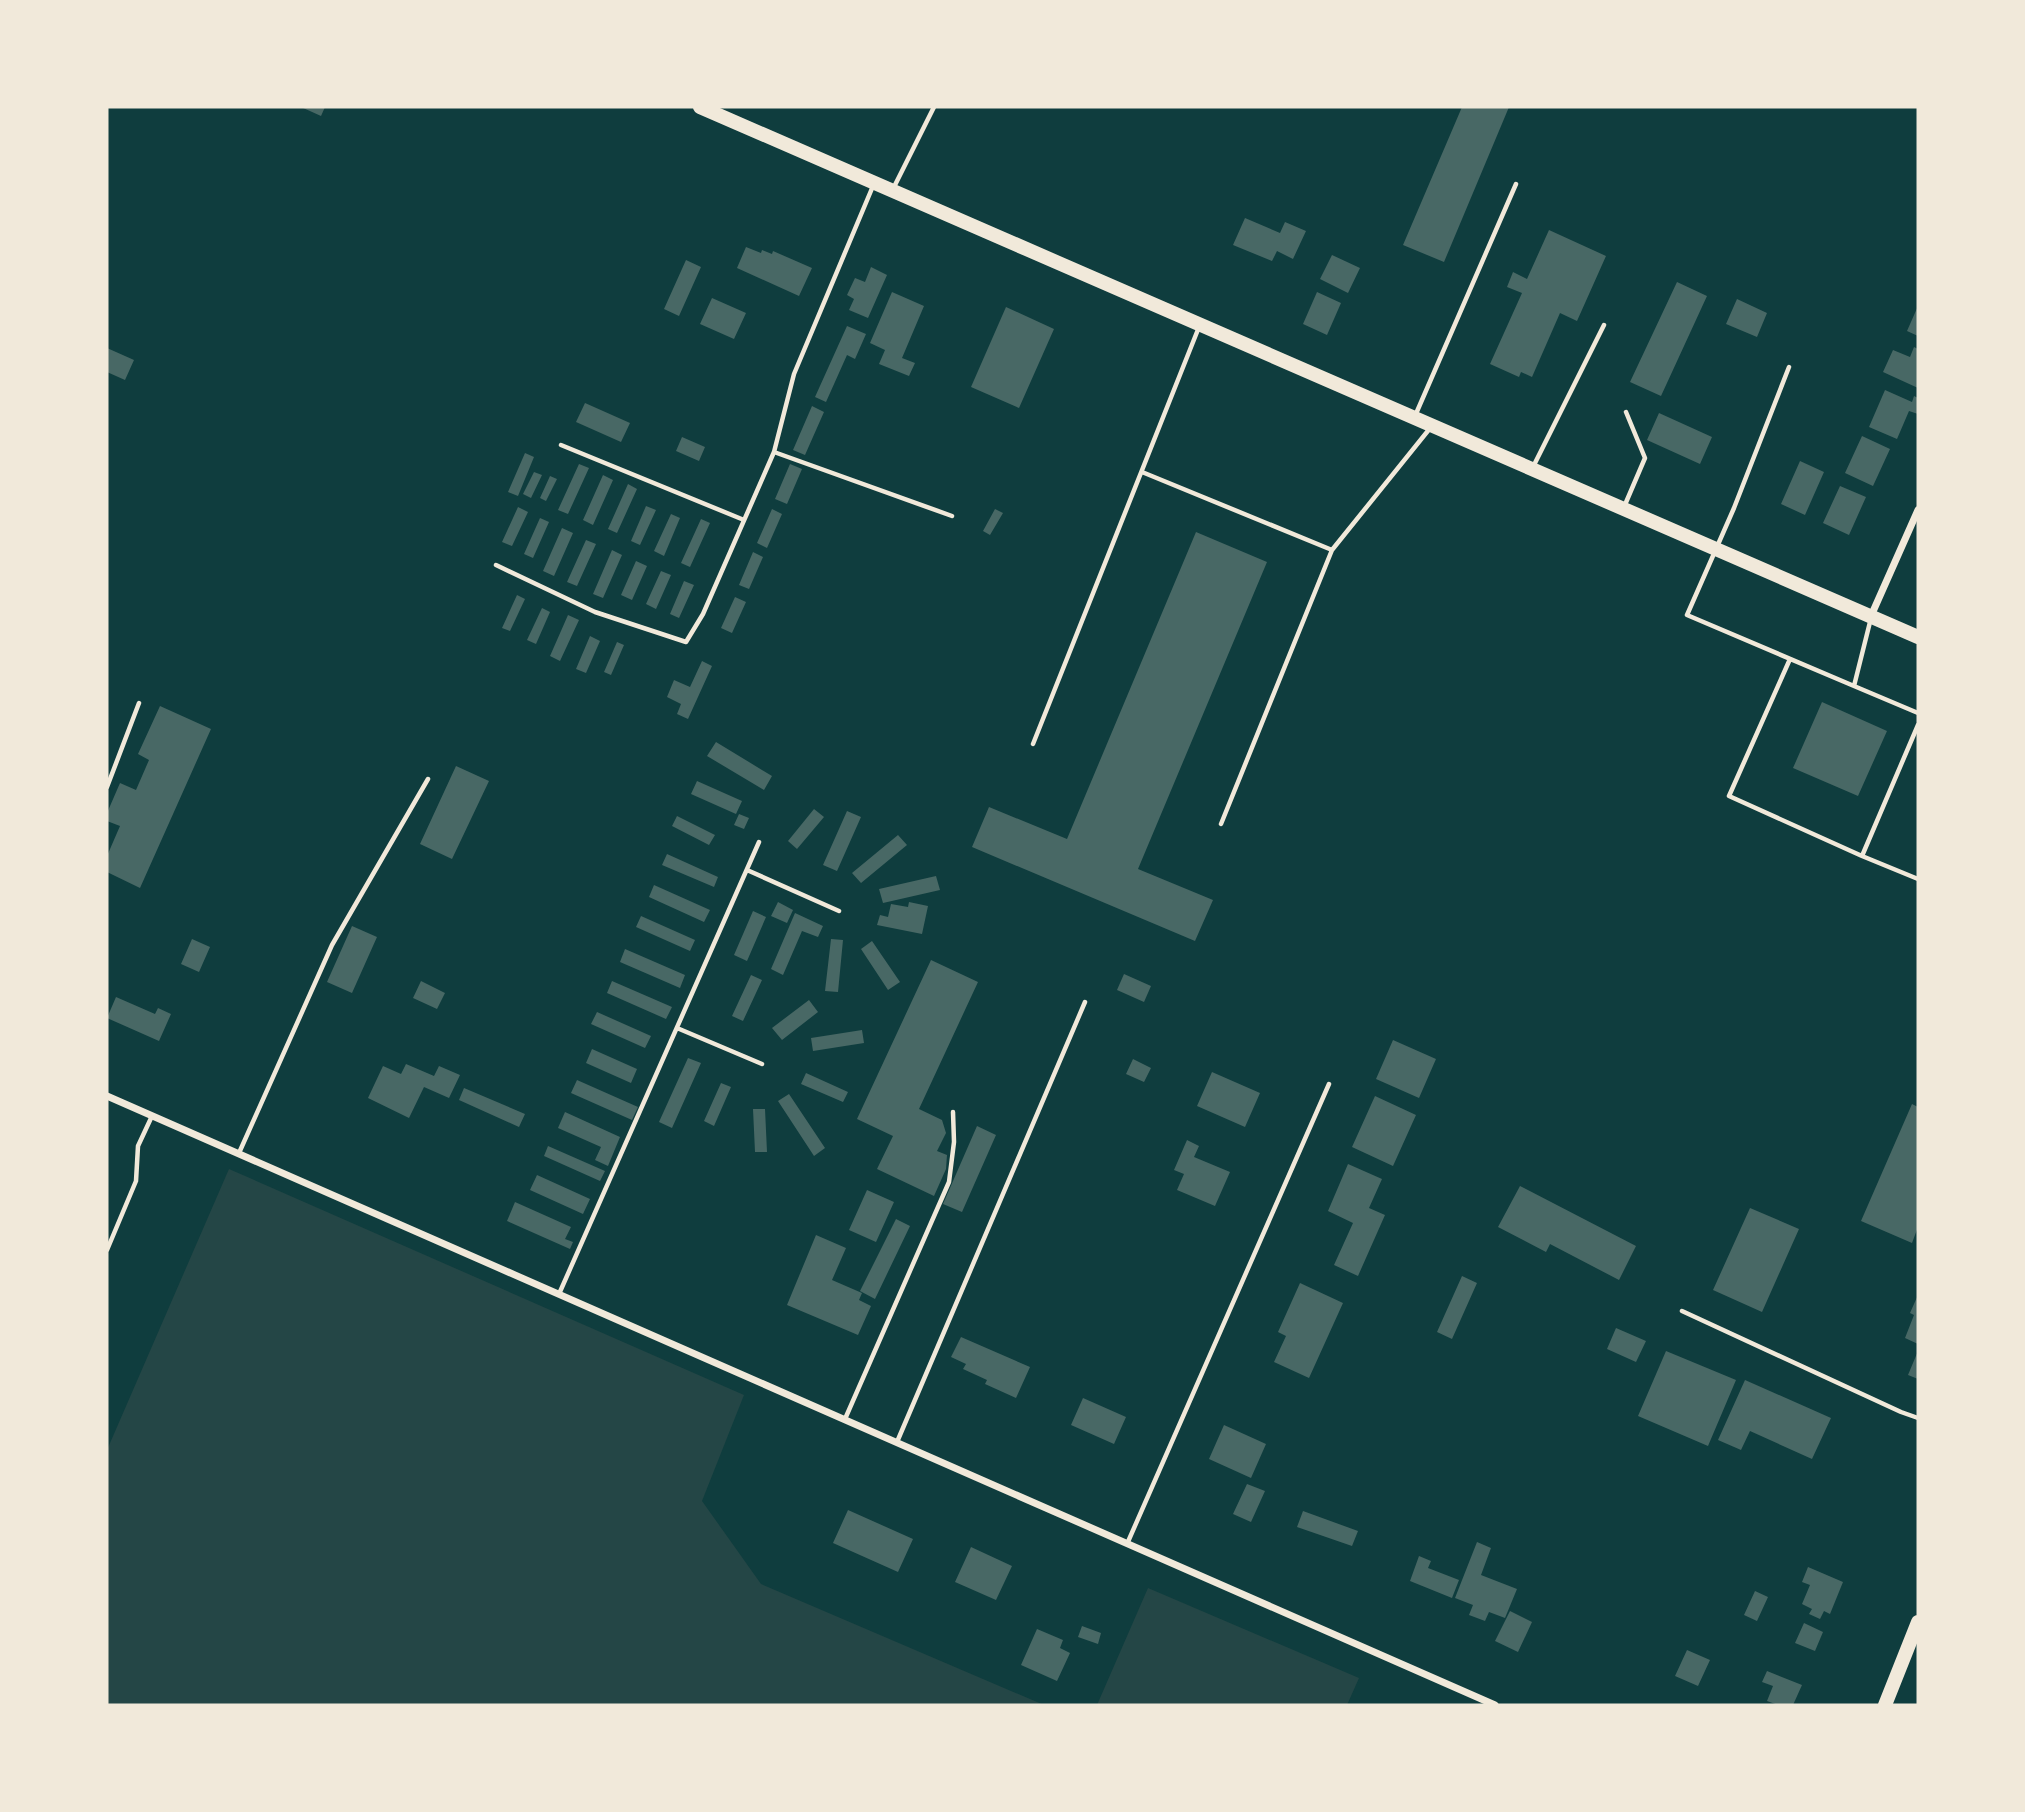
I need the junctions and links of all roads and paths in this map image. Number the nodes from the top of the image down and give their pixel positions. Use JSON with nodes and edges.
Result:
{"nodes":[{"id":1,"x":934,"y":107,"type":"edge"},
{"id":2,"x":709,"y":108,"type":"edge"},
{"id":3,"x":875,"y":182,"type":"junction"},
{"id":4,"x":1516,"y":184,"type":"dead end"},
{"id":5,"x":893,"y":190,"type":"junction"},
{"id":6,"x":1200,"y":323,"type":"junction"},
{"id":7,"x":1604,"y":325,"type":"dead end"},
{"id":8,"x":1789,"y":367,"type":"dead end"},
{"id":9,"x":1626,"y":412,"type":"dead end"},
{"id":10,"x":1414,"y":416,"type":"junction"},
{"id":11,"x":1433,"y":425,"type":"junction"},
{"id":12,"x":561,"y":445,"type":"dead end"},
{"id":13,"x":774,"y":452,"type":"junction"},
{"id":14,"x":1533,"y":468,"type":"junction"},
{"id":15,"x":1142,"y":472,"type":"junction"},
{"id":16,"x":1624,"y":508,"type":"junction"},
{"id":17,"x":1918,"y":510,"type":"edge"},
{"id":18,"x":952,"y":516,"type":"dead end"},
{"id":19,"x":744,"y":520,"type":"junction"},
{"id":20,"x":1716,"y":549,"type":"junction"},
{"id":21,"x":1332,"y":550,"type":"junction"},
{"id":22,"x":496,"y":565,"type":"dead end"},
{"id":23,"x":1871,"y":617,"type":"junction"},
{"id":24,"x":1918,"y":637,"type":"edge"},
{"id":25,"x":1790,"y":659,"type":"junction"},
{"id":26,"x":1854,"y":685,"type":"junction"},
{"id":27,"x":139,"y":702,"type":"dead end"},
{"id":28,"x":1918,"y":713,"type":"edge"},
{"id":29,"x":1918,"y":724,"type":"edge"},
{"id":30,"x":1033,"y":744,"type":"dead end"},
{"id":31,"x":428,"y":779,"type":"dead end"},
{"id":32,"x":107,"y":787,"type":"edge"},
{"id":33,"x":1222,"y":824,"type":"dead end"},
{"id":34,"x":759,"y":842,"type":"dead end"},
{"id":35,"x":1862,"y":856,"type":"junction"},
{"id":36,"x":747,"y":870,"type":"junction"},
{"id":37,"x":1918,"y":879,"type":"edge"},
{"id":38,"x":839,"y":911,"type":"dead end"},
{"id":39,"x":1085,"y":1002,"type":"dead end"},
{"id":40,"x":677,"y":1028,"type":"junction"},
{"id":41,"x":762,"y":1064,"type":"dead end"},
{"id":42,"x":1329,"y":1084,"type":"dead end"},
{"id":43,"x":107,"y":1096,"type":"edge"},
{"id":44,"x":953,"y":1112,"type":"dead end"},
{"id":45,"x":152,"y":1116,"type":"junction"},
{"id":46,"x":239,"y":1154,"type":"junction"},
{"id":47,"x":107,"y":1250,"type":"edge"},
{"id":48,"x":559,"y":1294,"type":"junction"},
{"id":49,"x":1682,"y":1311,"type":"dead end"},
{"id":50,"x":1918,"y":1418,"type":"edge"},
{"id":51,"x":845,"y":1420,"type":"junction"},
{"id":52,"x":897,"y":1443,"type":"junction"},
{"id":53,"x":1127,"y":1544,"type":"junction"},
{"id":54,"x":1918,"y":1622,"type":"edge"},
{"id":55,"x":1495,"y":1705,"type":"edge"},
{"id":56,"x":1885,"y":1705,"type":"edge"}],
"edges":[{"from":1,"to":5,"type":"lane"},
{"from":2,"to":3,"type":"main road"},
{"from":3,"to":5,"type":"main road"},
{"from":3,"to":13,"type":"lane"},
{"from":4,"to":10,"type":"lane"},
{"from":5,"to":6,"type":"main road"},
{"from":6,"to":10,"type":"main road"},
{"from":6,"to":15,"type":"lane"},
{"from":7,"to":14,"type":"lane"},
{"from":8,"to":20,"type":"lane"},
{"from":9,"to":16,"type":"lane"},
{"from":10,"to":11,"type":"main road"},
{"from":11,"to":14,"type":"main road"},
{"from":11,"to":21,"type":"lane"},
{"from":12,"to":19,"type":"lane"},
{"from":13,"to":18,"type":"lane"},
{"from":13,"to":19,"type":"lane"},
{"from":14,"to":16,"type":"main road"},
{"from":15,"to":21,"type":"lane"},
{"from":15,"to":30,"type":"lane"},
{"from":16,"to":20,"type":"main road"},
{"from":17,"to":23,"type":"street"},
{"from":19,"to":22,"type":"lane"},
{"from":20,"to":23,"type":"main road"},
{"from":20,"to":25,"type":"lane"},
{"from":21,"to":33,"type":"lane"},
{"from":23,"to":24,"type":"main road"},
{"from":23,"to":26,"type":"lane"},
{"from":25,"to":26,"type":"lane"},
{"from":25,"to":35,"type":"lane"},
{"from":26,"to":28,"type":"lane"},
{"from":27,"to":32,"type":"lane"},
{"from":29,"to":35,"type":"lane"},
{"from":31,"to":46,"type":"lane"},
{"from":34,"to":36,"type":"lane"},
{"from":35,"to":37,"type":"lane"},
{"from":36,"to":38,"type":"lane"},
{"from":36,"to":40,"type":"lane"},
{"from":39,"to":52,"type":"lane"},
{"from":40,"to":41,"type":"lane"},
{"from":40,"to":48,"type":"lane"},
{"from":42,"to":53,"type":"lane"},
{"from":43,"to":45,"type":"street"},
{"from":44,"to":51,"type":"lane"},
{"from":45,"to":46,"type":"street"},
{"from":45,"to":47,"type":"lane"},
{"from":46,"to":48,"type":"street"},
{"from":48,"to":51,"type":"street"},
{"from":49,"to":50,"type":"lane"},
{"from":51,"to":52,"type":"street"},
{"from":52,"to":53,"type":"street"},
{"from":53,"to":55,"type":"street"},
{"from":54,"to":56,"type":"main road"}]}
